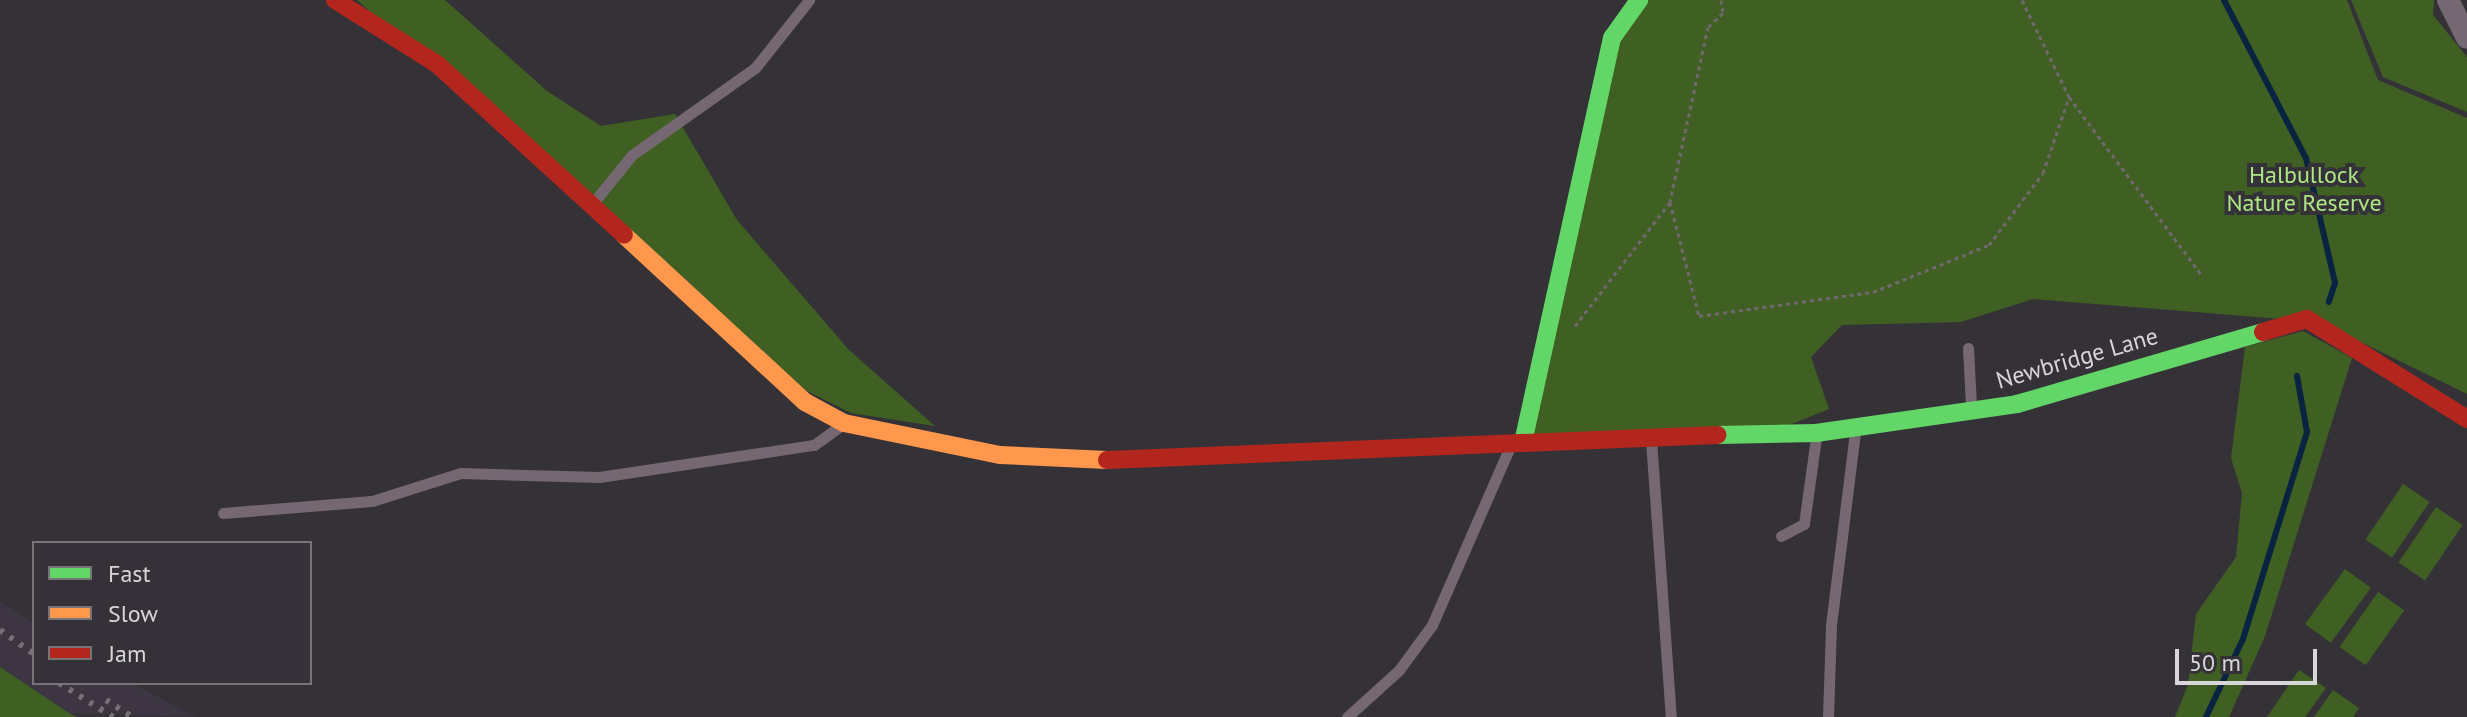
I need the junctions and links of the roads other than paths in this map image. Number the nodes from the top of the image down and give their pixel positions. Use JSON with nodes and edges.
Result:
{"nodes":[{"id":1,"x":335,"y":0,"type":"edge"},
{"id":2,"x":809,"y":0,"type":"edge"},
{"id":3,"x":1639,"y":0,"type":"edge"},
{"id":4,"x":2448,"y":0,"type":"edge"},
{"id":5,"x":2467,"y":38,"type":"edge"},
{"id":6,"x":591,"y":206,"type":"junction"},
{"id":7,"x":1968,"y":348,"type":"dead end"},
{"id":8,"x":1972,"y":411,"type":"junction"},
{"id":9,"x":2467,"y":419,"type":"edge"},
{"id":10,"x":844,"y":423,"type":"junction"},
{"id":11,"x":1856,"y":427,"type":"junction"},
{"id":12,"x":1816,"y":433,"type":"junction"},
{"id":13,"x":1518,"y":439,"type":"junction"},
{"id":14,"x":1651,"y":440,"type":"junction"},
{"id":15,"x":223,"y":513,"type":"dead end"},
{"id":16,"x":1781,"y":536,"type":"dead end"},
{"id":17,"x":1347,"y":717,"type":"edge"},
{"id":18,"x":1671,"y":717,"type":"edge"},
{"id":19,"x":1828,"y":717,"type":"edge"}],
"edges":[{"from":1,"to":6,"type":"street"},
{"from":2,"to":6,"type":"lane"},
{"from":3,"to":13,"type":"street"},
{"from":4,"to":5,"type":"street"},
{"from":6,"to":10,"type":"street"},
{"from":7,"to":8,"type":"lane"},
{"from":8,"to":9,"type":"street","name":"Newbridge Lane"},
{"from":8,"to":11,"type":"street","name":"Newbridge Lane"},
{"from":10,"to":13,"type":"street","name":"Newbridge Lane"},
{"from":10,"to":15,"type":"lane"},
{"from":11,"to":12,"type":"street","name":"Newbridge Lane"},
{"from":11,"to":19,"type":"lane"},
{"from":12,"to":14,"type":"street","name":"Newbridge Lane"},
{"from":12,"to":16,"type":"lane"},
{"from":13,"to":14,"type":"street","name":"Newbridge Lane"},
{"from":13,"to":17,"type":"lane"},
{"from":14,"to":18,"type":"lane"}]}
